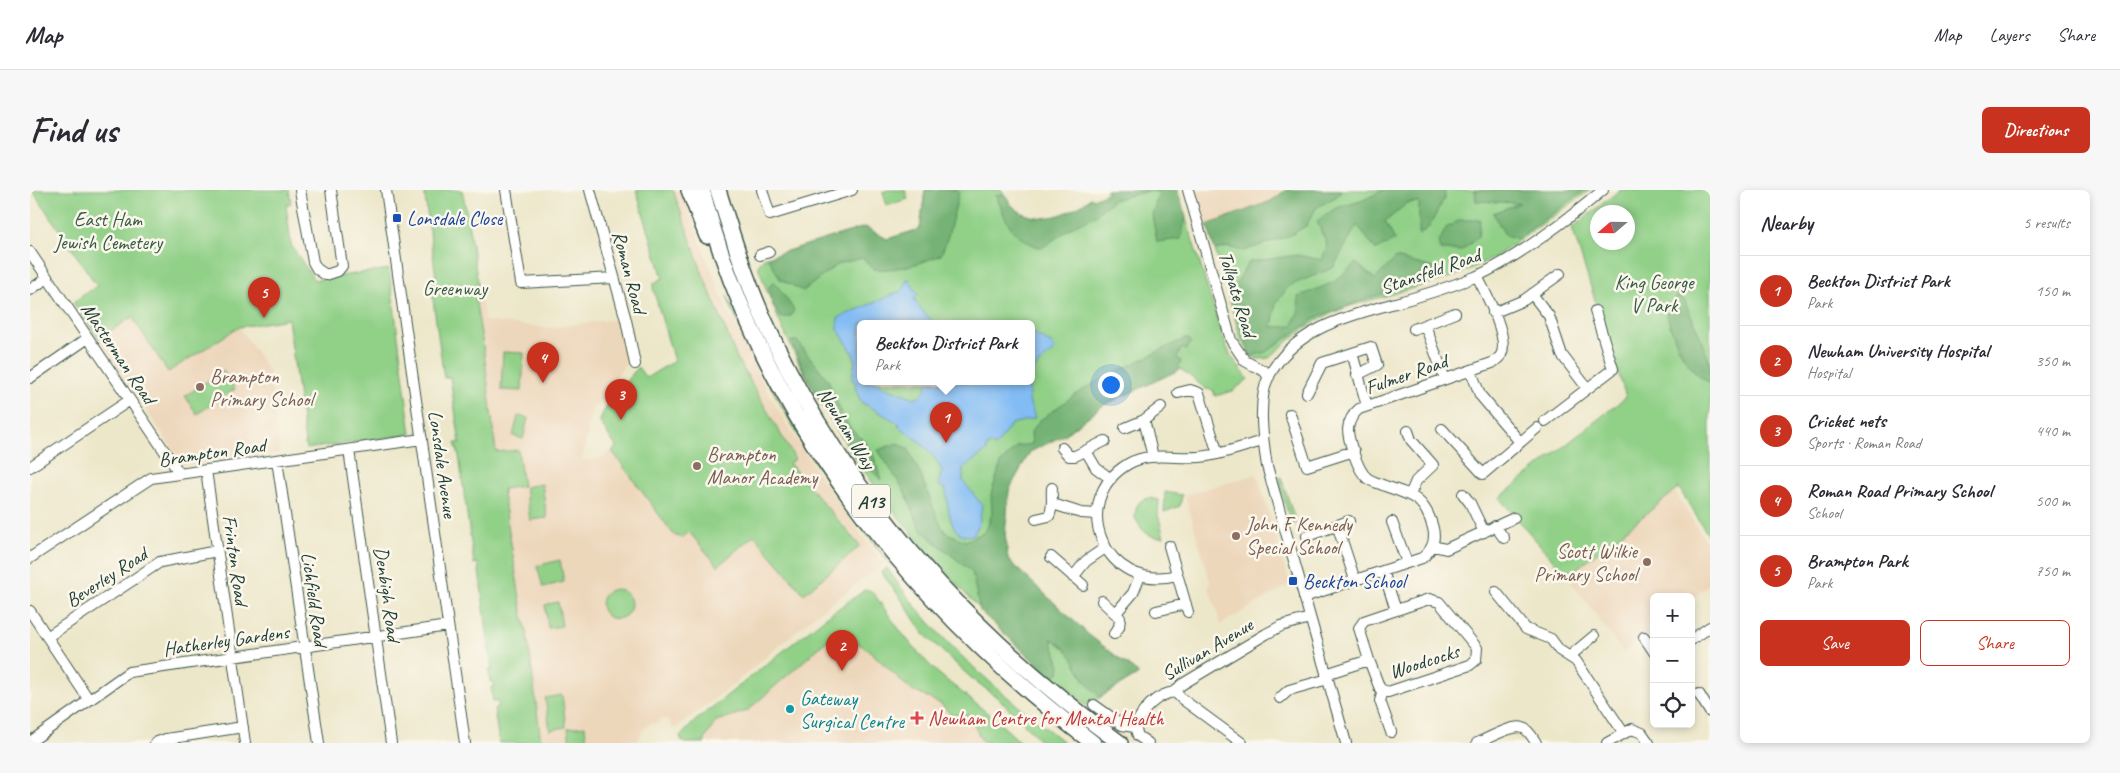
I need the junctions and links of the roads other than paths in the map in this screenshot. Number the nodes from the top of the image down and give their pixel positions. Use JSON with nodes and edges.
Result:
{"nodes":[{"id":1,"x":300,"y":190,"type":"edge"},
{"id":2,"x":332,"y":190,"type":"edge"},
{"id":3,"x":386,"y":190,"type":"edge"},
{"id":4,"x":506,"y":190,"type":"edge"},
{"id":5,"x":590,"y":190,"type":"edge"},
{"id":6,"x":689,"y":190,"type":"edge"},
{"id":7,"x":702,"y":190,"type":"edge"},
{"id":8,"x":718,"y":190,"type":"edge"},
{"id":9,"x":762,"y":190,"type":"edge"},
{"id":10,"x":852,"y":190,"type":"edge"},
{"id":11,"x":1188,"y":190,"type":"edge"},
{"id":12,"x":1603,"y":190,"type":"edge"},
{"id":13,"x":30,"y":252,"type":"edge"},
{"id":14,"x":723,"y":257,"type":"junction"},
{"id":15,"x":1560,"y":274,"type":"dead end"},
{"id":16,"x":1477,"y":276,"type":"junction"},
{"id":17,"x":47,"y":278,"type":"junction"},
{"id":18,"x":614,"y":278,"type":"junction"},
{"id":19,"x":30,"y":290,"type":"edge"},
{"id":20,"x":1532,"y":294,"type":"junction"},
{"id":21,"x":1595,"y":311,"type":"dead end"},
{"id":22,"x":1455,"y":313,"type":"dead end"},
{"id":23,"x":1493,"y":313,"type":"junction"},
{"id":24,"x":1425,"y":324,"type":"junction"},
{"id":25,"x":1414,"y":329,"type":"dead end"},
{"id":26,"x":88,"y":338,"type":"junction"},
{"id":27,"x":1352,"y":353,"type":"junction"},
{"id":28,"x":635,"y":364,"type":"dead end"},
{"id":29,"x":1471,"y":371,"type":"junction"},
{"id":30,"x":1357,"y":375,"type":"junction"},
{"id":31,"x":1269,"y":377,"type":"junction"},
{"id":32,"x":30,"y":378,"type":"edge"},
{"id":33,"x":1445,"y":380,"type":"junction"},
{"id":34,"x":1588,"y":388,"type":"junction"},
{"id":35,"x":1178,"y":393,"type":"dead end"},
{"id":36,"x":1307,"y":393,"type":"dead end"},
{"id":37,"x":130,"y":400,"type":"junction"},
{"id":38,"x":1367,"y":406,"type":"junction"},
{"id":39,"x":1161,"y":407,"type":"dead end"},
{"id":40,"x":1290,"y":414,"type":"dead end"},
{"id":41,"x":1144,"y":420,"type":"junction"},
{"id":42,"x":1545,"y":421,"type":"dead end"},
{"id":43,"x":1125,"y":428,"type":"dead end"},
{"id":44,"x":1537,"y":428,"type":"dead end"},
{"id":45,"x":1442,"y":429,"type":"dead end"},
{"id":46,"x":1407,"y":438,"type":"dead end"},
{"id":47,"x":422,"y":439,"type":"junction"},
{"id":48,"x":1263,"y":441,"type":"junction"},
{"id":49,"x":1104,"y":442,"type":"dead end"},
{"id":50,"x":1520,"y":442,"type":"junction"},
{"id":51,"x":1062,"y":448,"type":"dead end"},
{"id":52,"x":349,"y":450,"type":"junction"},
{"id":53,"x":1086,"y":451,"type":"junction"},
{"id":54,"x":1354,"y":451,"type":"junction"},
{"id":55,"x":1218,"y":454,"type":"junction"},
{"id":56,"x":1153,"y":457,"type":"junction"},
{"id":57,"x":277,"y":460,"type":"junction"},
{"id":58,"x":30,"y":467,"type":"edge"},
{"id":59,"x":206,"y":470,"type":"junction"},
{"id":60,"x":180,"y":474,"type":"junction"},
{"id":61,"x":1111,"y":479,"type":"junction"},
{"id":62,"x":1052,"y":488,"type":"dead end"},
{"id":63,"x":1462,"y":494,"type":"dead end"},
{"id":64,"x":1410,"y":495,"type":"junction"},
{"id":65,"x":1053,"y":504,"type":"junction"},
{"id":66,"x":1097,"y":514,"type":"junction"},
{"id":67,"x":1514,"y":518,"type":"dead end"},
{"id":68,"x":1036,"y":519,"type":"dead end"},
{"id":69,"x":1349,"y":521,"type":"dead end"},
{"id":70,"x":1392,"y":522,"type":"dead end"},
{"id":71,"x":1337,"y":525,"type":"junction"},
{"id":72,"x":1496,"y":526,"type":"junction"},
{"id":73,"x":1484,"y":532,"type":"junction"},
{"id":74,"x":1307,"y":536,"type":"dead end"},
{"id":75,"x":1504,"y":538,"type":"dead end"},
{"id":76,"x":1169,"y":546,"type":"dead end"},
{"id":77,"x":1433,"y":546,"type":"junction"},
{"id":78,"x":1105,"y":548,"type":"junction"},
{"id":79,"x":217,"y":551,"type":"junction"},
{"id":80,"x":1051,"y":557,"type":"dead end"},
{"id":81,"x":30,"y":558,"type":"edge"},
{"id":82,"x":1407,"y":563,"type":"junction"},
{"id":83,"x":1383,"y":571,"type":"junction"},
{"id":84,"x":1177,"y":575,"type":"junction"},
{"id":85,"x":1140,"y":576,"type":"junction"},
{"id":86,"x":1073,"y":577,"type":"junction"},
{"id":87,"x":1356,"y":580,"type":"junction"},
{"id":88,"x":1083,"y":585,"type":"dead end"},
{"id":89,"x":1496,"y":592,"type":"dead end"},
{"id":90,"x":1304,"y":597,"type":"junction"},
{"id":91,"x":1102,"y":601,"type":"dead end"},
{"id":92,"x":1396,"y":610,"type":"junction"},
{"id":93,"x":1156,"y":611,"type":"dead end"},
{"id":94,"x":30,"y":612,"type":"edge"},
{"id":95,"x":1116,"y":613,"type":"junction"},
{"id":96,"x":1310,"y":618,"type":"junction"},
{"id":97,"x":448,"y":626,"type":"junction"},
{"id":98,"x":1710,"y":627,"type":"edge"},
{"id":99,"x":1114,"y":634,"type":"dead end"},
{"id":100,"x":376,"y":636,"type":"junction"},
{"id":101,"x":1594,"y":636,"type":"dead end"},
{"id":102,"x":47,"y":637,"type":"junction"},
{"id":103,"x":1644,"y":637,"type":"dead end"},
{"id":104,"x":1694,"y":638,"type":"edge"},
{"id":105,"x":1650,"y":646,"type":"edge"},
{"id":106,"x":304,"y":647,"type":"junction"},
{"id":107,"x":1570,"y":656,"type":"junction"},
{"id":108,"x":232,"y":657,"type":"junction"},
{"id":109,"x":1369,"y":660,"type":"junction"},
{"id":110,"x":1327,"y":677,"type":"junction"},
{"id":111,"x":1383,"y":691,"type":"junction"},
{"id":112,"x":1175,"y":692,"type":"junction"},
{"id":113,"x":1699,"y":694,"type":"dead end"},
{"id":114,"x":1280,"y":698,"type":"dead end"},
{"id":115,"x":89,"y":700,"type":"junction"},
{"id":116,"x":1094,"y":705,"type":"dead end"},
{"id":117,"x":1710,"y":712,"type":"edge"},
{"id":118,"x":242,"y":727,"type":"junction"},
{"id":119,"x":1135,"y":727,"type":"junction"},
{"id":120,"x":1391,"y":732,"type":"dead end"},
{"id":121,"x":1624,"y":732,"type":"junction"},
{"id":122,"x":30,"y":742,"type":"edge"},
{"id":123,"x":155,"y":743,"type":"edge"},
{"id":124,"x":245,"y":743,"type":"edge"},
{"id":125,"x":319,"y":743,"type":"edge"},
{"id":126,"x":391,"y":743,"type":"edge"},
{"id":127,"x":465,"y":743,"type":"edge"},
{"id":128,"x":1093,"y":743,"type":"edge"},
{"id":129,"x":1120,"y":743,"type":"edge"},
{"id":130,"x":1148,"y":743,"type":"edge"},
{"id":131,"x":1242,"y":743,"type":"edge"},
{"id":132,"x":1346,"y":743,"type":"edge"},
{"id":133,"x":1477,"y":743,"type":"edge"},
{"id":134,"x":1536,"y":743,"type":"edge"},
{"id":135,"x":1606,"y":743,"type":"edge"},
{"id":136,"x":1649,"y":743,"type":"edge"}],
"edges":[{"from":1,"to":2,"type":"street"},
{"from":3,"to":47,"type":"street","name":"Lonsdale Avenue"},
{"from":4,"to":18,"type":"street"},
{"from":5,"to":18,"type":"street","name":"Roman Road"},
{"from":6,"to":14,"type":"highway"},
{"from":7,"to":14,"type":"highway","name":"Newham Way","number":"A13"},
{"from":8,"to":129,"type":"highway","name":"Newham Way","number":"A13"},
{"from":9,"to":10,"type":"street"},
{"from":11,"to":31,"type":"street","name":"Tollgate Road"},
{"from":12,"to":16,"type":"street","name":"Stansfeld Road"},
{"from":13,"to":17,"type":"street","name":"Masterman Road"},
{"from":14,"to":128,"type":"highway","name":"Newham Way","number":"A13"},
{"from":15,"to":20,"type":"street"},
{"from":16,"to":23,"type":"street","name":"Fulmer Road"},
{"from":16,"to":31,"type":"street","name":"Stansfeld Road"},
{"from":17,"to":19,"type":"street"},
{"from":17,"to":26,"type":"street","name":"Masterman Road"},
{"from":18,"to":28,"type":"street","name":"Roman Road"},
{"from":20,"to":23,"type":"street"},
{"from":20,"to":34,"type":"street"},
{"from":21,"to":34,"type":"street"},
{"from":22,"to":24,"type":"street"},
{"from":23,"to":29,"type":"street","name":"Fulmer Road"},
{"from":24,"to":25,"type":"street"},
{"from":24,"to":33,"type":"street"},
{"from":26,"to":32,"type":"street"},
{"from":26,"to":37,"type":"street","name":"Masterman Road"},
{"from":27,"to":30,"type":"street"},
{"from":27,"to":30,"type":"street"},
{"from":27,"to":36,"type":"street"},
{"from":29,"to":33,"type":"street","name":"Fulmer Road"},
{"from":29,"to":50,"type":"street"},
{"from":30,"to":38,"type":"street"},
{"from":31,"to":48,"type":"street"},
{"from":33,"to":38,"type":"street","name":"Fulmer Road"},
{"from":34,"to":42,"type":"street"},
{"from":35,"to":55,"type":"street"},
{"from":37,"to":58,"type":"street"},
{"from":37,"to":60,"type":"street","name":"Masterman Road"},
{"from":38,"to":54,"type":"street","name":"Fulmer Road"},
{"from":39,"to":41,"type":"street"},
{"from":40,"to":54,"type":"street"},
{"from":41,"to":43,"type":"street"},
{"from":41,"to":56,"type":"street"},
{"from":44,"to":50,"type":"street"},
{"from":45,"to":50,"type":"street"},
{"from":46,"to":64,"type":"street"},
{"from":47,"to":52,"type":"street","name":"Brampton Road"},
{"from":47,"to":97,"type":"street","name":"Lonsdale Avenue"},
{"from":48,"to":55,"type":"street"},
{"from":48,"to":90,"type":"street"},
{"from":49,"to":53,"type":"street"},
{"from":51,"to":53,"type":"street"},
{"from":52,"to":57,"type":"street","name":"Brampton Road"},
{"from":52,"to":100,"type":"street","name":"Denbigh Road"},
{"from":53,"to":61,"type":"street"},
{"from":54,"to":64,"type":"street","name":"Fulmer Road"},
{"from":55,"to":56,"type":"street"},
{"from":56,"to":61,"type":"street"},
{"from":57,"to":59,"type":"street","name":"Brampton Road"},
{"from":57,"to":106,"type":"street","name":"Lichfield Road"},
{"from":59,"to":60,"type":"street","name":"Brampton Road"},
{"from":59,"to":79,"type":"street","name":"Frinton Road"},
{"from":60,"to":81,"type":"street","name":"Brampton Road"},
{"from":61,"to":66,"type":"street"},
{"from":62,"to":65,"type":"street"},
{"from":63,"to":73,"type":"street"},
{"from":64,"to":77,"type":"street","name":"Fulmer Road"},
{"from":65,"to":66,"type":"street"},
{"from":65,"to":68,"type":"street"},
{"from":66,"to":78,"type":"street"},
{"from":67,"to":72,"type":"street"},
{"from":69,"to":71,"type":"street"},
{"from":70,"to":82,"type":"street"},
{"from":71,"to":74,"type":"street"},
{"from":71,"to":87,"type":"street"},
{"from":72,"to":73,"type":"street"},
{"from":72,"to":75,"type":"street"},
{"from":73,"to":77,"type":"street"},
{"from":76,"to":84,"type":"street"},
{"from":77,"to":82,"type":"street"},
{"from":78,"to":85,"type":"street"},
{"from":78,"to":86,"type":"street"},
{"from":79,"to":102,"type":"street","name":"Beverley Road"},
{"from":79,"to":108,"type":"street","name":"Frinton Road"},
{"from":80,"to":86,"type":"street"},
{"from":82,"to":83,"type":"street"},
{"from":83,"to":87,"type":"street"},
{"from":83,"to":92,"type":"street"},
{"from":84,"to":85,"type":"street"},
{"from":84,"to":93,"type":"street"},
{"from":85,"to":95,"type":"street"},
{"from":86,"to":88,"type":"street"},
{"from":87,"to":90,"type":"street"},
{"from":89,"to":107,"type":"street"},
{"from":90,"to":96,"type":"street"},
{"from":91,"to":95,"type":"street"},
{"from":92,"to":109,"type":"street","name":"Woodcocks"},
{"from":92,"to":111,"type":"street","name":"Woodcocks"},
{"from":94,"to":102,"type":"street"},
{"from":95,"to":99,"type":"street"},
{"from":96,"to":110,"type":"street"},
{"from":96,"to":112,"type":"street","name":"Sullivan Avenue"},
{"from":97,"to":100,"type":"street","name":"Hatherley Gardens"},
{"from":97,"to":127,"type":"street","name":"Lonsdale Avenue"},
{"from":98,"to":104,"type":"street"},
{"from":100,"to":106,"type":"street","name":"Hatherley Gardens"},
{"from":100,"to":126,"type":"street","name":"Denbigh Road"},
{"from":101,"to":107,"type":"street"},
{"from":102,"to":115,"type":"street"},
{"from":103,"to":105,"type":"street"},
{"from":106,"to":108,"type":"street","name":"Hatherley Gardens"},
{"from":106,"to":125,"type":"street","name":"Lichfield Road"},
{"from":107,"to":121,"type":"street"},
{"from":108,"to":115,"type":"street","name":"Hatherley Gardens"},
{"from":108,"to":118,"type":"street","name":"Frinton Road"},
{"from":109,"to":110,"type":"street","name":"Woodcocks"},
{"from":109,"to":111,"type":"street","name":"Woodcocks"},
{"from":110,"to":114,"type":"street","name":"Woodcocks"},
{"from":110,"to":132,"type":"street"},
{"from":111,"to":120,"type":"street","name":"Woodcocks"},
{"from":112,"to":119,"type":"street","name":"Sullivan Avenue"},
{"from":112,"to":131,"type":"street"},
{"from":113,"to":117,"type":"street"},
{"from":115,"to":122,"type":"street","name":"Hatherley Gardens"},
{"from":116,"to":119,"type":"street"},
{"from":118,"to":123,"type":"street"},
{"from":118,"to":124,"type":"street","name":"Frinton Road"},
{"from":119,"to":130,"type":"street"},
{"from":121,"to":135,"type":"street"},
{"from":121,"to":136,"type":"street"},
{"from":133,"to":134,"type":"street"}]}
